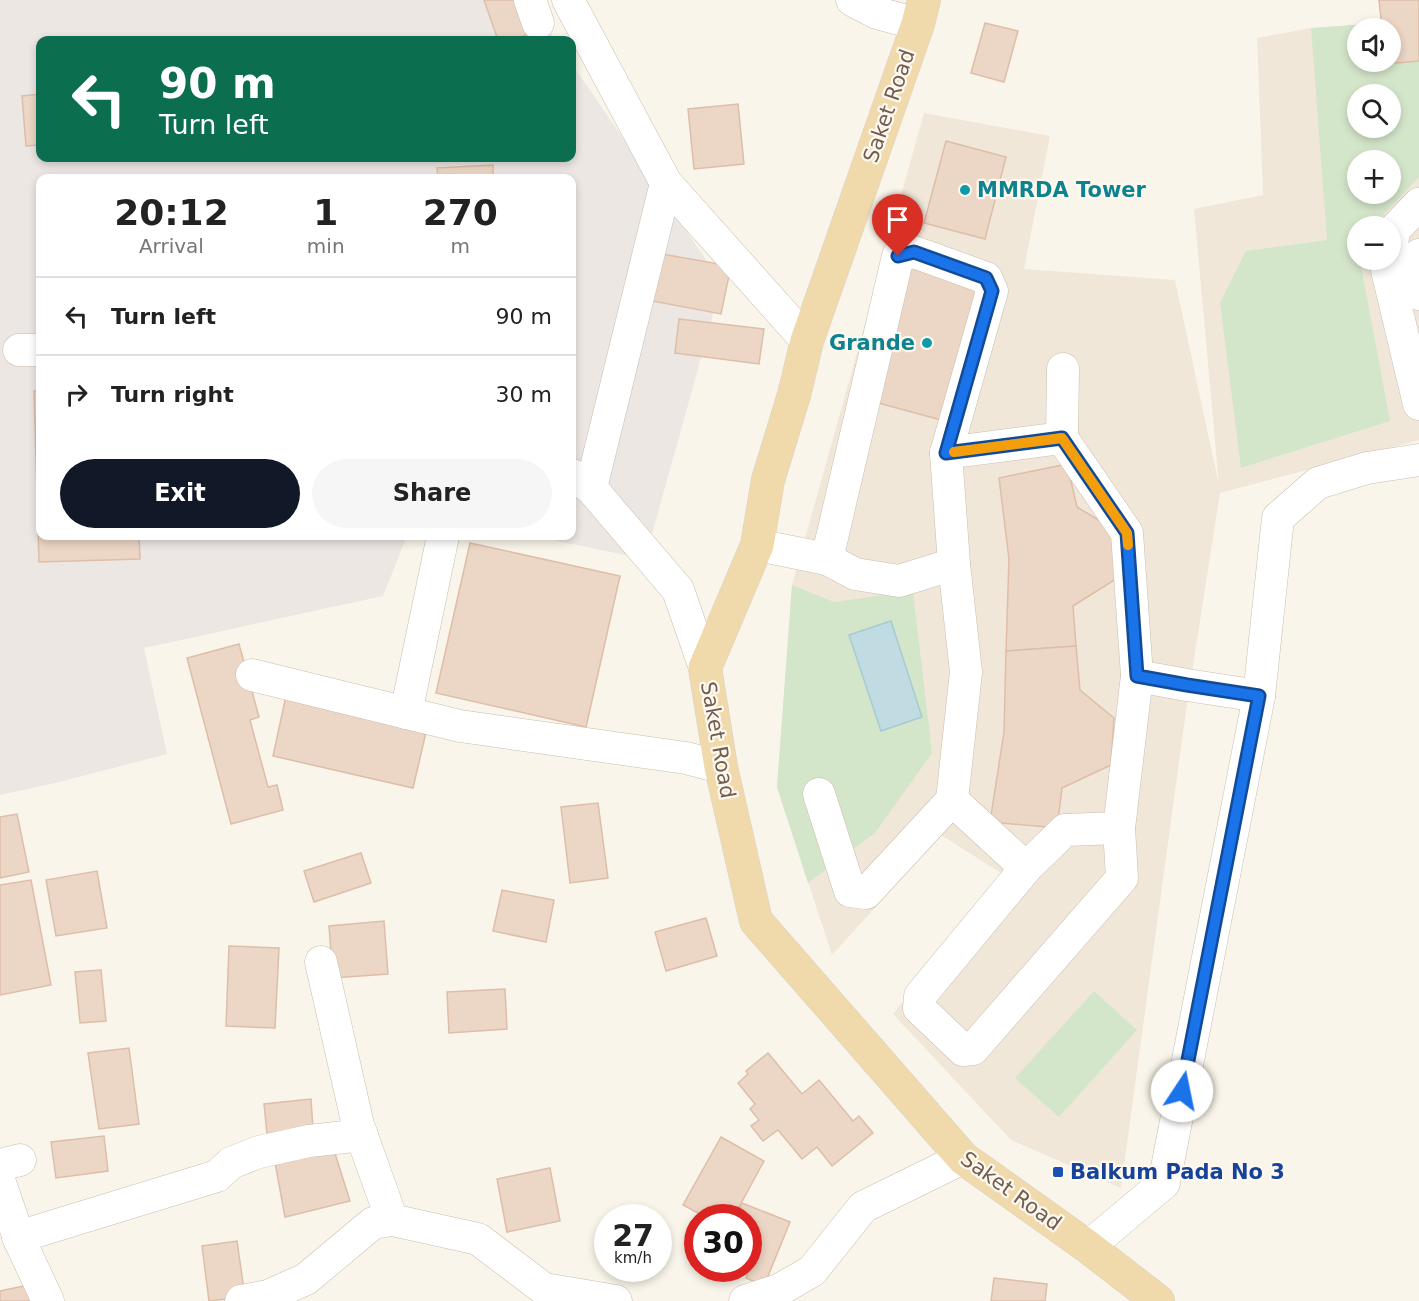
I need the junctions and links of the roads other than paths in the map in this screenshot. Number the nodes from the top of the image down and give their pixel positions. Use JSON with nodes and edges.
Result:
{"nodes":[{"id":1,"x":568,"y":0,"type":"edge"},
{"id":2,"x":852,"y":0,"type":"edge"},
{"id":3,"x":921,"y":12,"type":"edge"},
{"id":4,"x":666,"y":183,"type":"junction"},
{"id":5,"x":1419,"y":204,"type":"edge"},
{"id":6,"x":1401,"y":223,"type":"edge"},
{"id":7,"x":1419,"y":255,"type":"edge"},
{"id":8,"x":1387,"y":270,"type":"edge"},
{"id":9,"x":1419,"y":294,"type":"edge"},
{"id":10,"x":807,"y":341,"type":"junction"},
{"id":11,"x":1063,"y":369,"type":"dead end"},
{"id":12,"x":1419,"y":404,"type":"edge"},
{"id":13,"x":1062,"y":438,"type":"junction"},
{"id":14,"x":946,"y":453,"type":"junction"},
{"id":15,"x":1419,"y":460,"type":"edge"},
{"id":16,"x":581,"y":482,"type":"edge"},
{"id":17,"x":442,"y":540,"type":"edge"},
{"id":18,"x":757,"y":545,"type":"junction"},
{"id":19,"x":826,"y":559,"type":"junction"},
{"id":20,"x":954,"y":564,"type":"junction"},
{"id":21,"x":705,"y":668,"type":"junction"},
{"id":22,"x":252,"y":675,"type":"dead end"},
{"id":23,"x":1137,"y":676,"type":"junction"},
{"id":24,"x":1259,"y":696,"type":"junction"},
{"id":25,"x":406,"y":712,"type":"junction"},
{"id":26,"x":721,"y":767,"type":"junction"},
{"id":27,"x":819,"y":794,"type":"dead end"},
{"id":28,"x":952,"y":800,"type":"junction"},
{"id":29,"x":1119,"y":828,"type":"junction"},
{"id":30,"x":1026,"y":868,"type":"junction"},
{"id":31,"x":321,"y":962,"type":"dead end"},
{"id":32,"x":362,"y":1135,"type":"junction"},
{"id":33,"x":963,"y":1158,"type":"junction"},
{"id":34,"x":0,"y":1183,"type":"edge"},
{"id":35,"x":392,"y":1220,"type":"junction"},
{"id":36,"x":18,"y":1237,"type":"junction"},
{"id":37,"x":1088,"y":1247,"type":"junction"},
{"id":38,"x":48,"y":1301,"type":"edge"},
{"id":39,"x":241,"y":1301,"type":"edge"},
{"id":40,"x":616,"y":1301,"type":"edge"},
{"id":41,"x":745,"y":1301,"type":"edge"},
{"id":42,"x":1158,"y":1301,"type":"edge"}],
"edges":[{"from":1,"to":4,"type":"street"},
{"from":2,"to":3,"type":"street"},
{"from":3,"to":10,"type":"main road","name":"Saket Road"},
{"from":4,"to":10,"type":"street"},
{"from":4,"to":16,"type":"street"},
{"from":5,"to":6,"type":"street"},
{"from":7,"to":9,"type":"street"},
{"from":8,"to":12,"type":"street"},
{"from":10,"to":18,"type":"main road","name":"Saket Road"},
{"from":11,"to":13,"type":"street"},
{"from":13,"to":14,"type":"street"},
{"from":13,"to":23,"type":"street"},
{"from":14,"to":19,"type":"street"},
{"from":14,"to":20,"type":"street"},
{"from":15,"to":24,"type":"street"},
{"from":16,"to":21,"type":"street"},
{"from":17,"to":25,"type":"street"},
{"from":18,"to":19,"type":"street"},
{"from":18,"to":21,"type":"main road","name":"Saket Road"},
{"from":19,"to":20,"type":"street"},
{"from":20,"to":28,"type":"street"},
{"from":21,"to":26,"type":"main road","name":"Saket Road"},
{"from":22,"to":25,"type":"street"},
{"from":23,"to":24,"type":"street"},
{"from":23,"to":29,"type":"street"},
{"from":24,"to":37,"type":"street"},
{"from":25,"to":26,"type":"street"},
{"from":26,"to":33,"type":"main road","name":"Saket Road"},
{"from":27,"to":28,"type":"street"},
{"from":28,"to":30,"type":"street"},
{"from":29,"to":30,"type":"street"},
{"from":29,"to":30,"type":"street"},
{"from":31,"to":32,"type":"street"},
{"from":32,"to":35,"type":"street"},
{"from":32,"to":36,"type":"street"},
{"from":33,"to":37,"type":"main road","name":"Saket Road"},
{"from":33,"to":41,"type":"street"},
{"from":34,"to":36,"type":"street"},
{"from":35,"to":39,"type":"street"},
{"from":35,"to":40,"type":"street"},
{"from":36,"to":38,"type":"street"},
{"from":37,"to":42,"type":"main road","name":"Saket Road"}]}
